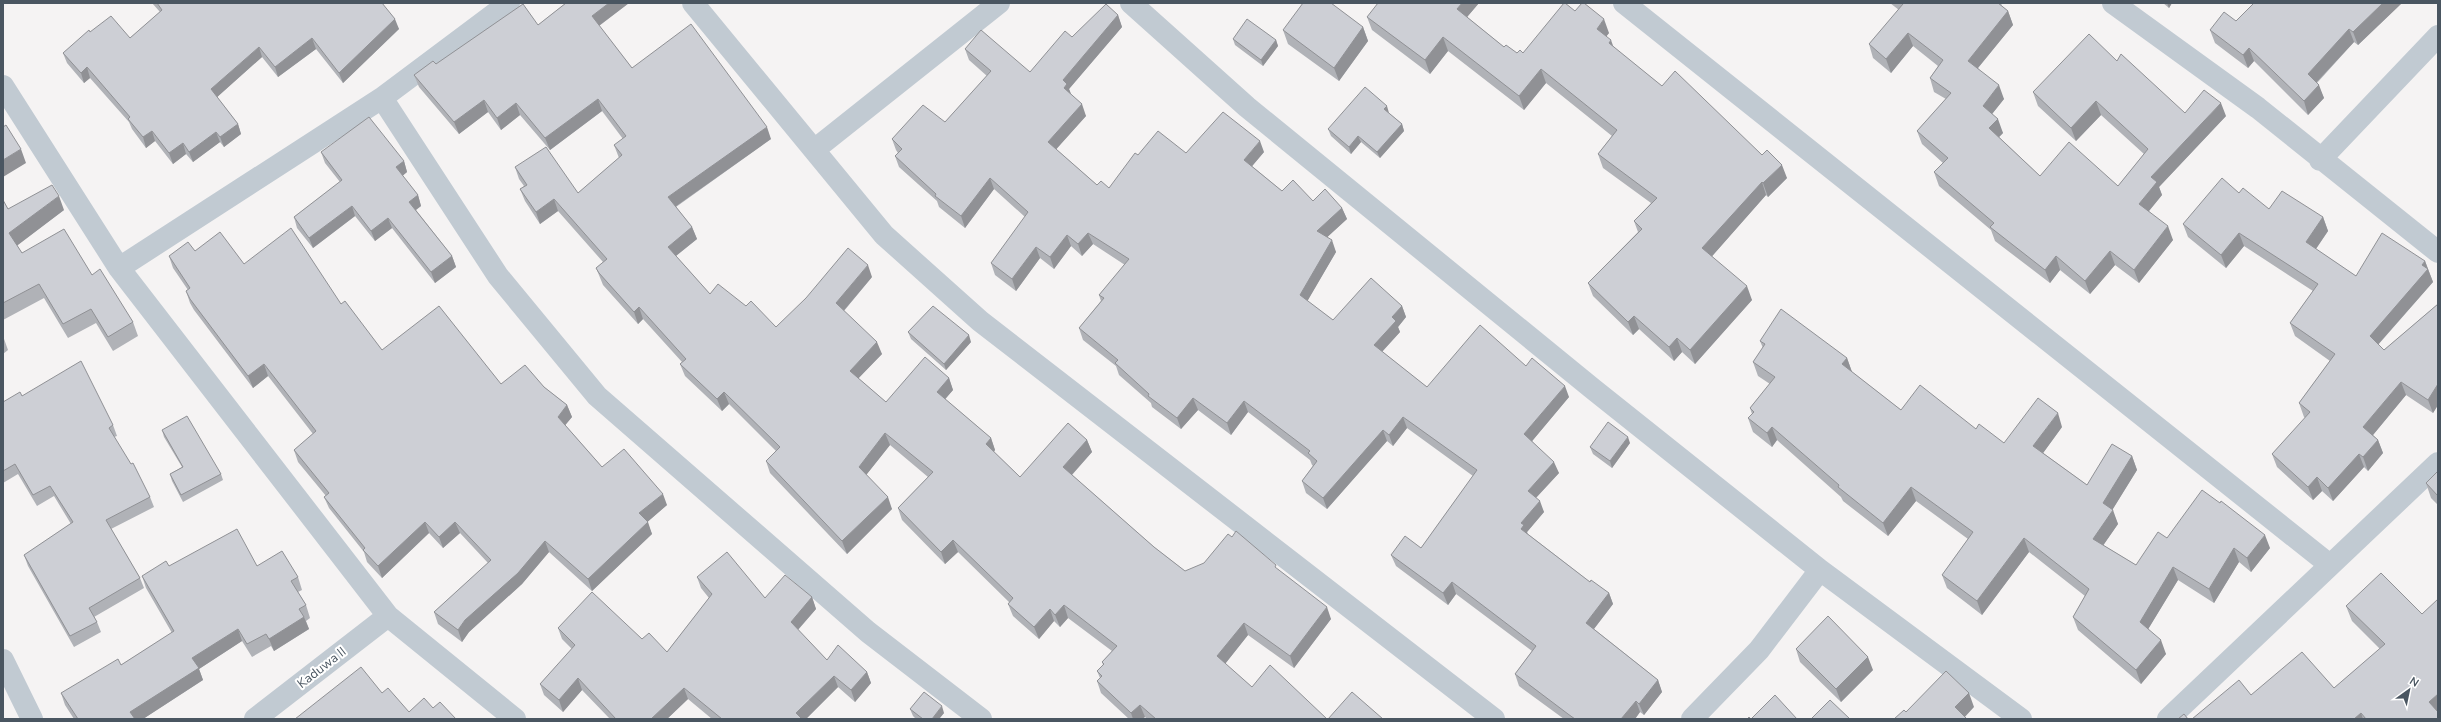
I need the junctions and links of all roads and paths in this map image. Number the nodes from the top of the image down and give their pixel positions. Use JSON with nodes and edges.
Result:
{"nodes":[{"id":1,"x":509,"y":3,"type":"edge"},
{"id":2,"x":693,"y":3,"type":"edge"},
{"id":3,"x":999,"y":3,"type":"edge"},
{"id":4,"x":1131,"y":3,"type":"edge"},
{"id":5,"x":1624,"y":3,"type":"edge"},
{"id":6,"x":2113,"y":3,"type":"edge"},
{"id":7,"x":2438,"y":36,"type":"edge"},
{"id":8,"x":3,"y":86,"type":"edge"},
{"id":9,"x":382,"y":98,"type":"junction"},
{"id":10,"x":814,"y":150,"type":"junction"},
{"id":11,"x":2320,"y":160,"type":"junction"},
{"id":12,"x":2438,"y":252,"type":"edge"},
{"id":13,"x":120,"y":268,"type":"junction"},
{"id":14,"x":2438,"y":463,"type":"edge"},
{"id":15,"x":2330,"y":565,"type":"junction"},
{"id":16,"x":1820,"y":570,"type":"junction"},
{"id":17,"x":388,"y":616,"type":"junction"},
{"id":18,"x":3,"y":660,"type":"edge"},
{"id":19,"x":32,"y":719,"type":"edge"},
{"id":20,"x":255,"y":719,"type":"edge"},
{"id":21,"x":515,"y":719,"type":"edge"},
{"id":22,"x":981,"y":719,"type":"edge"},
{"id":23,"x":1494,"y":719,"type":"edge"},
{"id":24,"x":1692,"y":719,"type":"edge"},
{"id":25,"x":2021,"y":719,"type":"edge"},
{"id":26,"x":2168,"y":719,"type":"edge"}],
"edges":[{"from":1,"to":9,"type":"street"},
{"from":2,"to":10,"type":"street"},
{"from":3,"to":10,"type":"street"},
{"from":4,"to":16,"type":"street"},
{"from":5,"to":15,"type":"street"},
{"from":6,"to":11,"type":"street"},
{"from":7,"to":11,"type":"street"},
{"from":8,"to":13,"type":"street"},
{"from":9,"to":13,"type":"street"},
{"from":9,"to":22,"type":"street"},
{"from":10,"to":23,"type":"street"},
{"from":11,"to":12,"type":"street"},
{"from":13,"to":17,"type":"street"},
{"from":14,"to":15,"type":"street"},
{"from":15,"to":26,"type":"street"},
{"from":16,"to":24,"type":"street"},
{"from":16,"to":25,"type":"street"},
{"from":17,"to":20,"type":"street","name":"Kaduwa II"},
{"from":17,"to":21,"type":"street"},
{"from":18,"to":19,"type":"street"}]}
